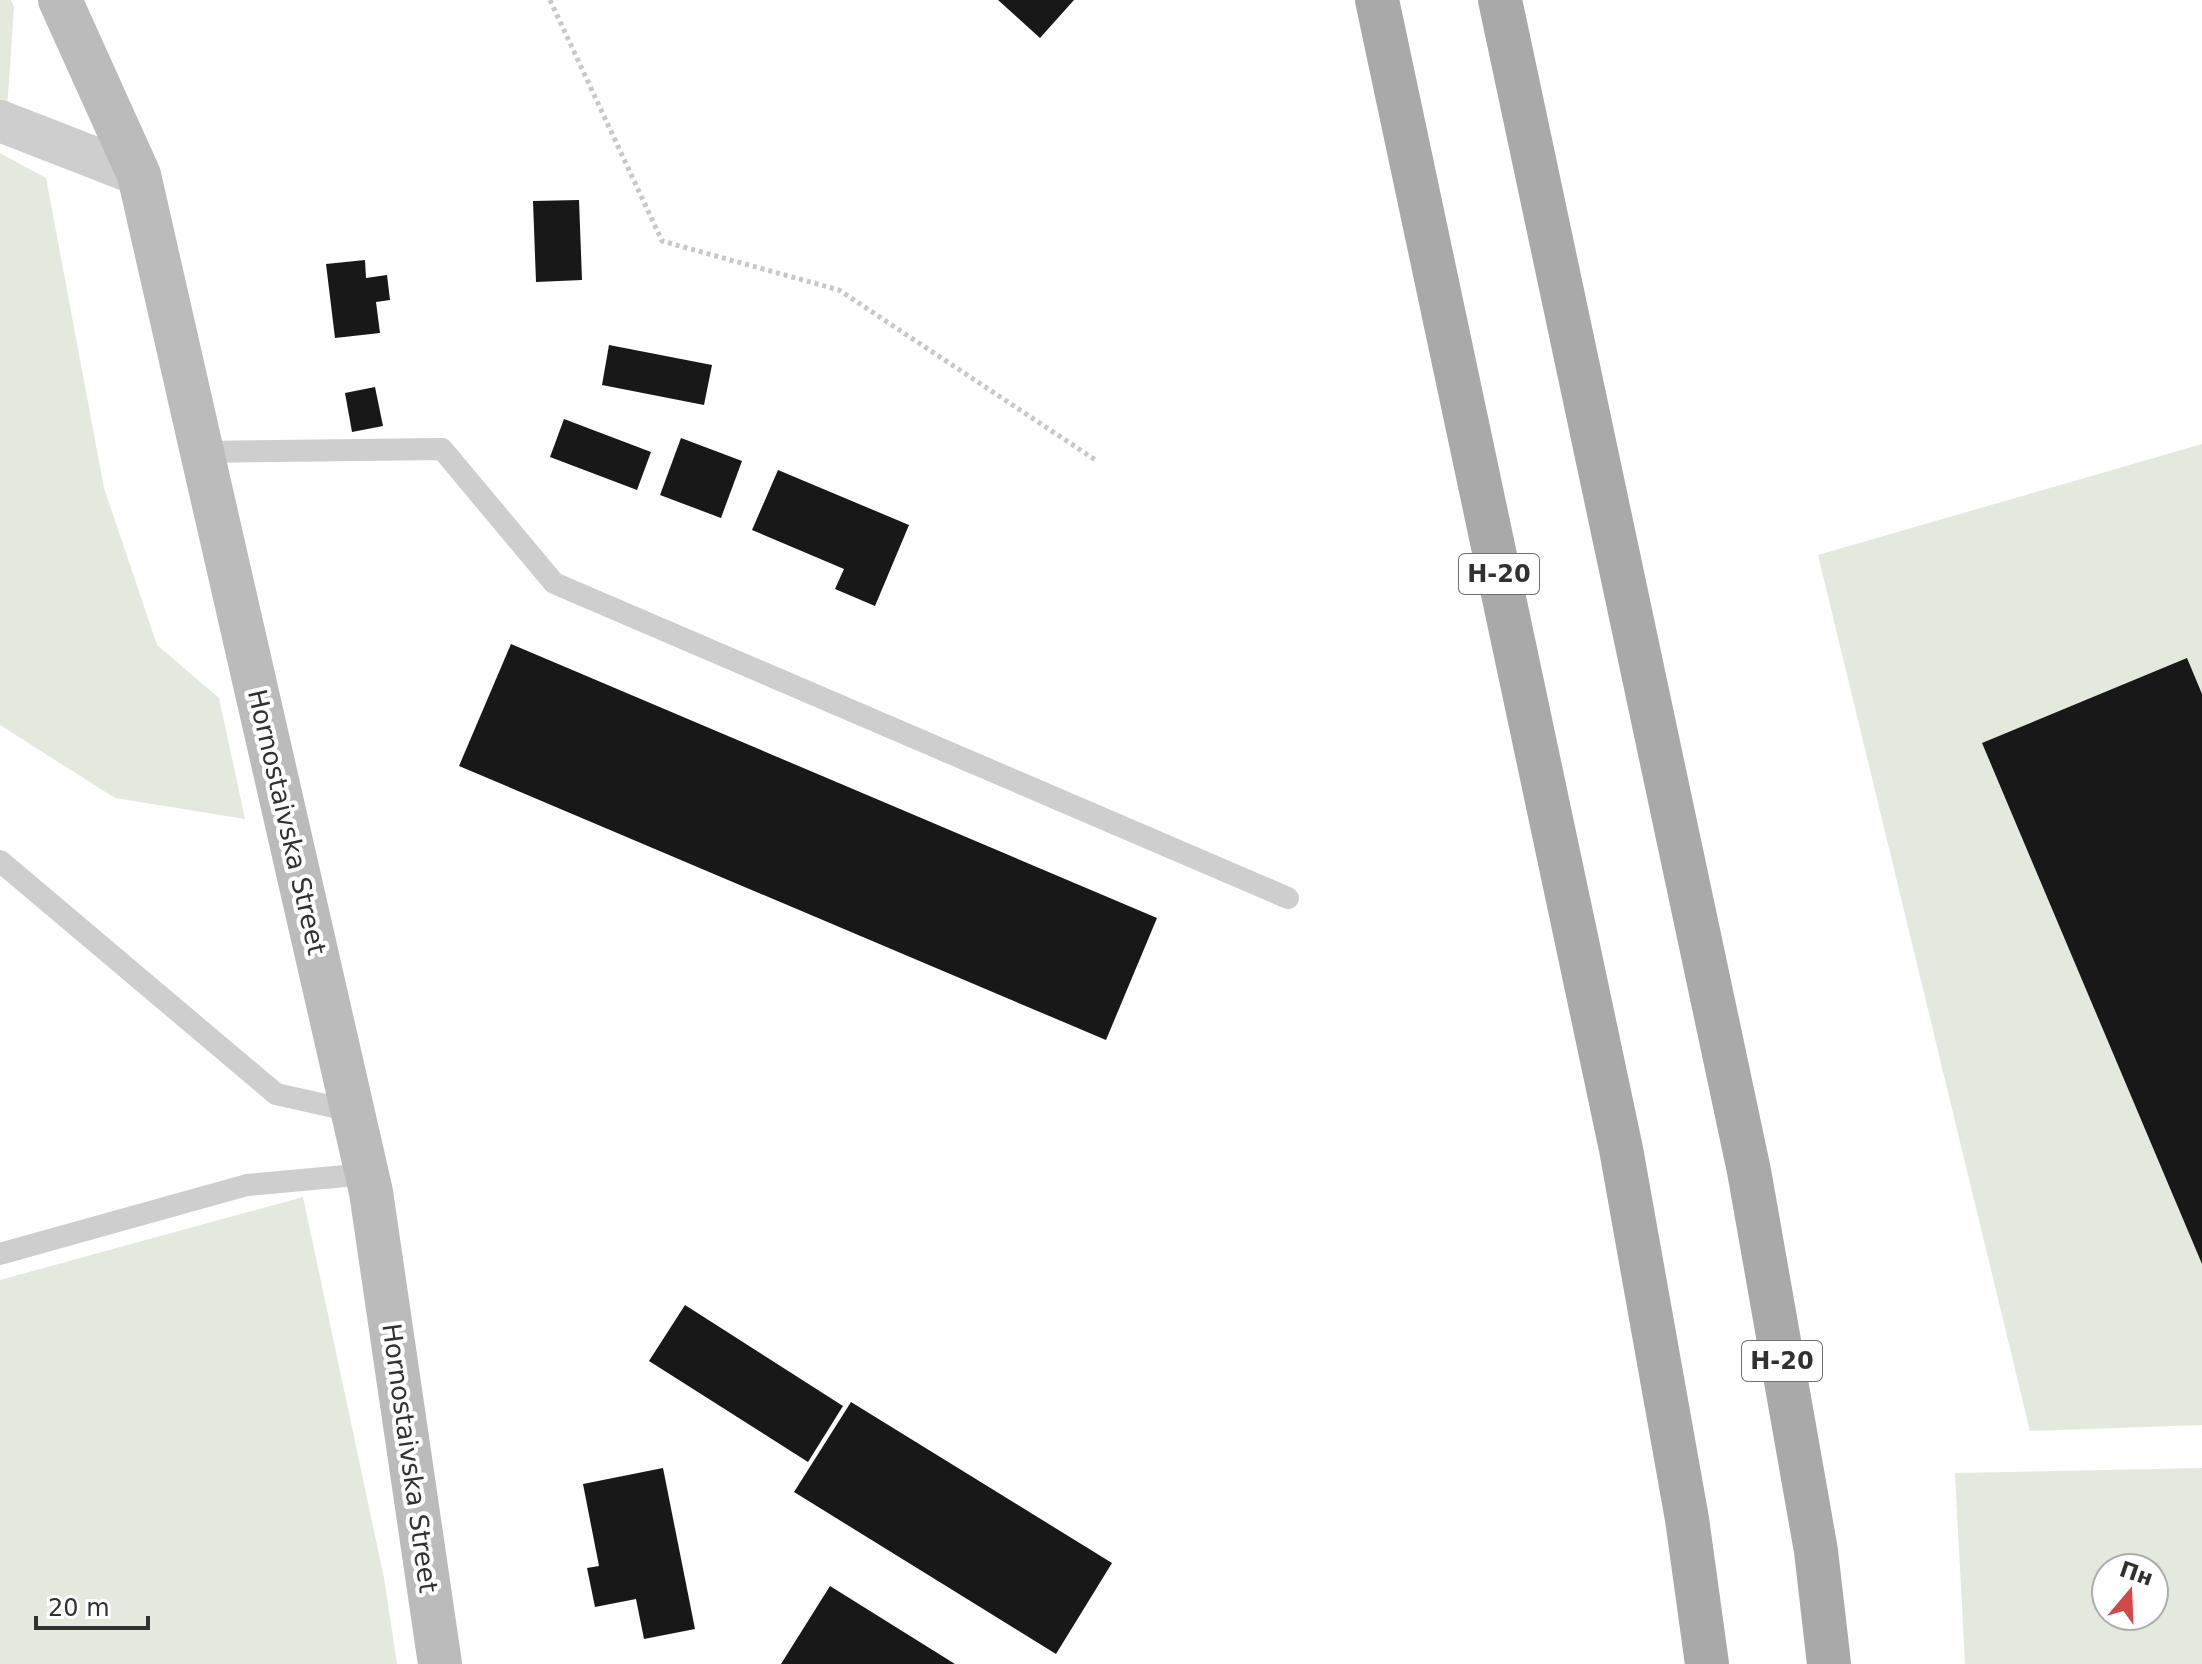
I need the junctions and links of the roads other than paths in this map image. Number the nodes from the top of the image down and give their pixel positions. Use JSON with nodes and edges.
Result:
{"nodes":[{"id":1,"x":60,"y":0,"type":"edge"},
{"id":2,"x":1377,"y":0,"type":"edge"},
{"id":3,"x":1500,"y":0,"type":"edge"},
{"id":4,"x":0,"y":121,"type":"edge"},
{"id":5,"x":139,"y":175,"type":"junction"},
{"id":6,"x":202,"y":452,"type":"junction"},
{"id":7,"x":0,"y":861,"type":"edge"},
{"id":8,"x":1288,"y":898,"type":"dead end"},
{"id":9,"x":352,"y":1111,"type":"junction"},
{"id":10,"x":367,"y":1174,"type":"junction"},
{"id":11,"x":0,"y":1254,"type":"edge"},
{"id":12,"x":440,"y":1664,"type":"edge"},
{"id":13,"x":1707,"y":1664,"type":"edge"},
{"id":14,"x":1829,"y":1664,"type":"edge"}],
"edges":[{"from":1,"to":5,"type":"main road","name":"Hornostaivska Street"},
{"from":2,"to":13,"type":"main road","number":"Н-20"},
{"from":3,"to":14,"type":"main road","number":"Н-20"},
{"from":4,"to":5,"type":"street"},
{"from":5,"to":6,"type":"main road","name":"Hornostaivska Street"},
{"from":6,"to":8,"type":"lane"},
{"from":6,"to":9,"type":"main road","name":"Hornostaivska Street"},
{"from":7,"to":9,"type":"lane"},
{"from":9,"to":10,"type":"main road","name":"Hornostaivska Street"},
{"from":10,"to":11,"type":"lane"},
{"from":10,"to":12,"type":"main road","name":"Hornostaivska Street"}]}
